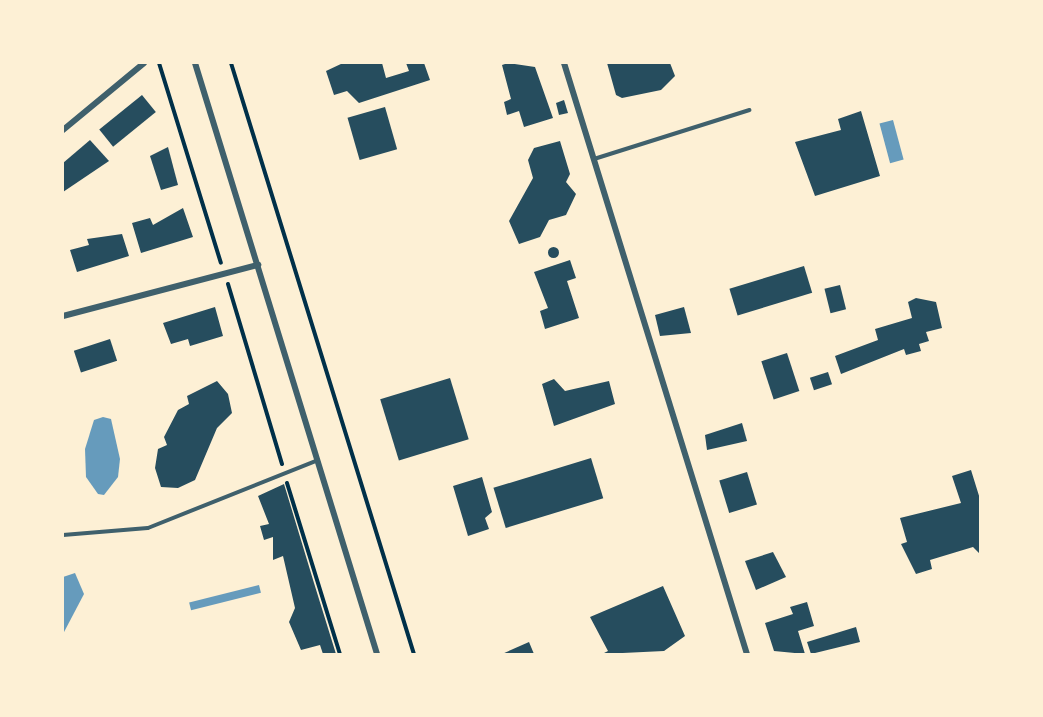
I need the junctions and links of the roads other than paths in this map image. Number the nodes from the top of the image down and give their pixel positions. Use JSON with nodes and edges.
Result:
{"nodes":[{"id":1,"x":144,"y":63,"type":"edge"},
{"id":2,"x":195,"y":63,"type":"edge"},
{"id":3,"x":564,"y":63,"type":"edge"},
{"id":4,"x":749,"y":110,"type":"dead end"},
{"id":5,"x":63,"y":130,"type":"edge"},
{"id":6,"x":594,"y":159,"type":"junction"},
{"id":7,"x":258,"y":265,"type":"junction"},
{"id":8,"x":63,"y":316,"type":"edge"},
{"id":9,"x":318,"y":460,"type":"junction"},
{"id":10,"x":63,"y":535,"type":"edge"},
{"id":11,"x":377,"y":654,"type":"edge"},
{"id":12,"x":747,"y":654,"type":"edge"}],
"edges":[{"from":1,"to":5,"type":"street"},
{"from":2,"to":7,"type":"street"},
{"from":3,"to":6,"type":"street"},
{"from":4,"to":6,"type":"lane"},
{"from":6,"to":12,"type":"street"},
{"from":7,"to":8,"type":"street"},
{"from":7,"to":9,"type":"street"},
{"from":9,"to":10,"type":"lane"},
{"from":9,"to":11,"type":"street"}]}
